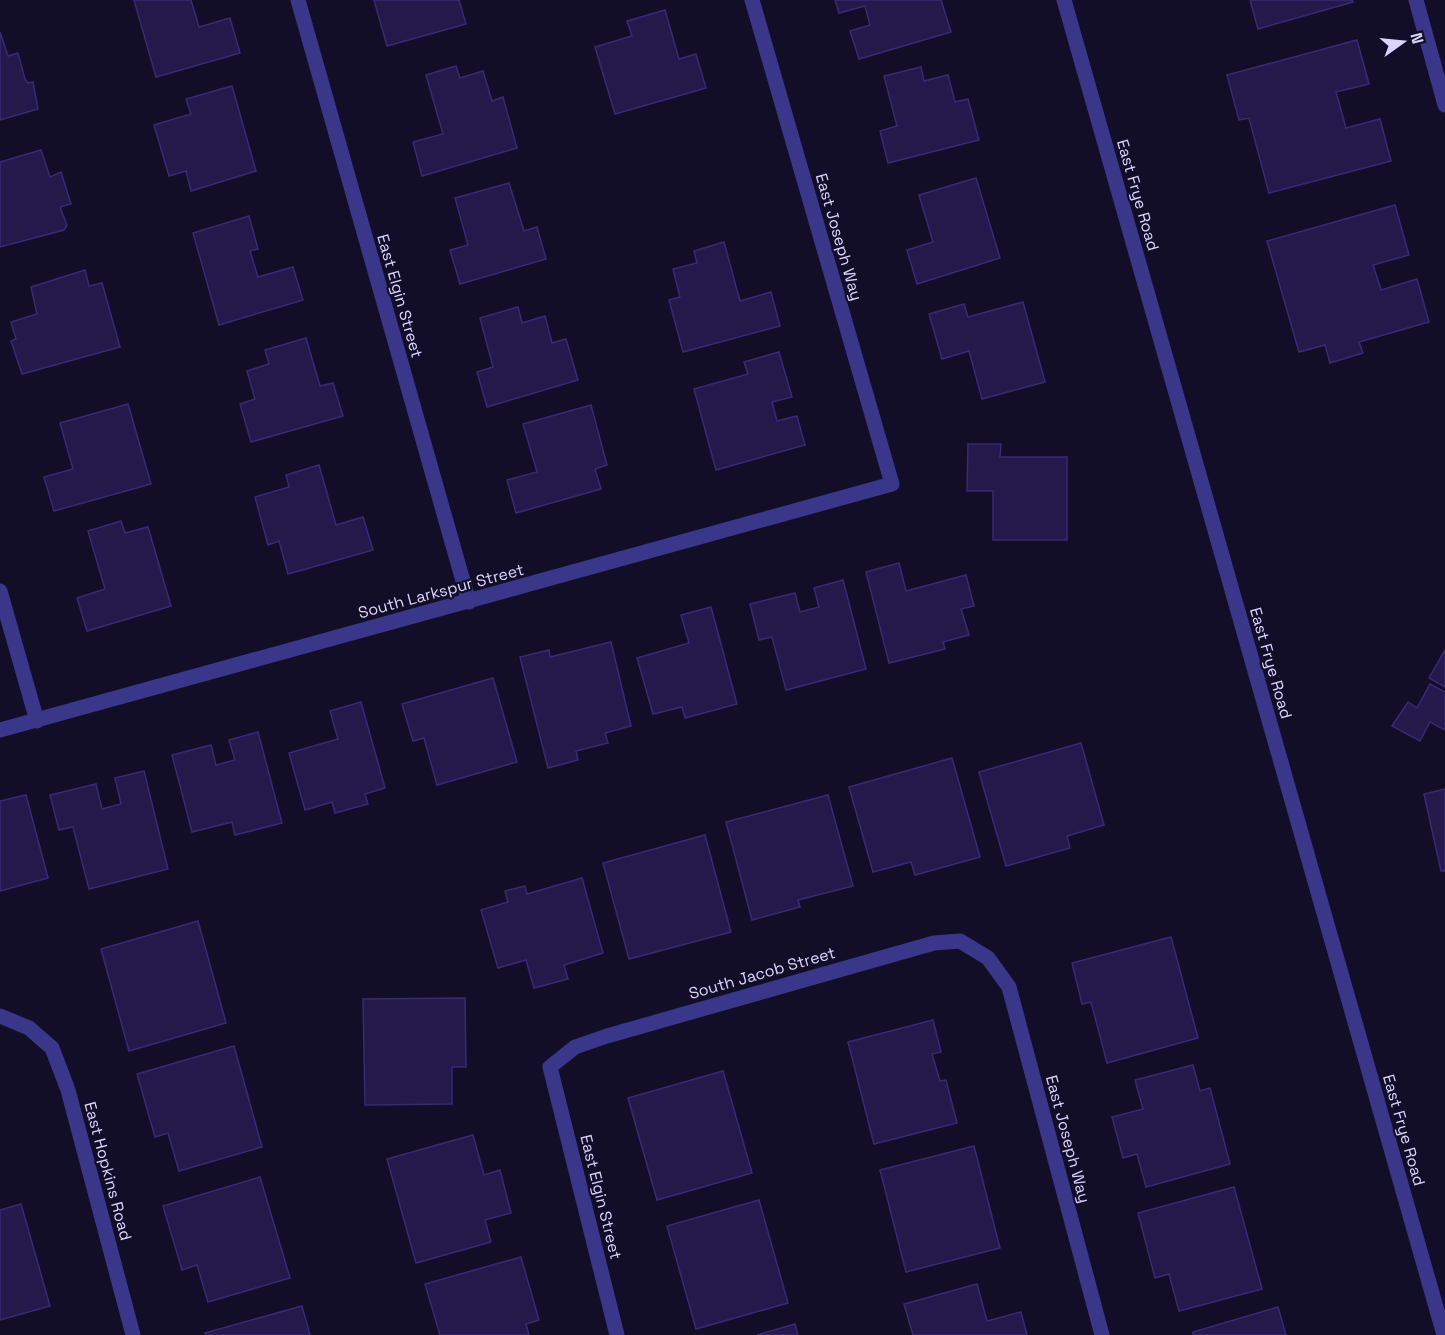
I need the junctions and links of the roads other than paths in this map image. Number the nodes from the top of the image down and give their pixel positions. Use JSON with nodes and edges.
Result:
{"nodes":[{"id":1,"x":298,"y":0,"type":"edge"},
{"id":2,"x":752,"y":0,"type":"edge"},
{"id":3,"x":1064,"y":0,"type":"edge"},
{"id":4,"x":1416,"y":0,"type":"edge"},
{"id":5,"x":1445,"y":105,"type":"edge"},
{"id":6,"x":892,"y":484,"type":"joint"},
{"id":7,"x":0,"y":591,"type":"edge"},
{"id":8,"x":469,"y":602,"type":"junction"},
{"id":9,"x":38,"y":721,"type":"junction"},
{"id":10,"x":0,"y":730,"type":"edge"},
{"id":11,"x":988,"y":958,"type":"joint"},
{"id":12,"x":0,"y":1016,"type":"edge"},
{"id":13,"x":550,"y":1067,"type":"joint"},
{"id":14,"x":133,"y":1335,"type":"edge"},
{"id":15,"x":617,"y":1335,"type":"edge"},
{"id":16,"x":1102,"y":1335,"type":"edge"},
{"id":17,"x":1444,"y":1335,"type":"edge"}],
"edges":[{"from":1,"to":8,"type":"street","name":"East Elgin Street"},
{"from":2,"to":6,"type":"street","name":"East Joseph Way"},
{"from":3,"to":17,"type":"street","name":"East Frye Road"},
{"from":4,"to":5,"type":"street"},
{"from":6,"to":8,"type":"street","name":"South Larkspur Street"},
{"from":7,"to":9,"type":"street"},
{"from":8,"to":9,"type":"street","name":"South Larkspur Street"},
{"from":9,"to":10,"type":"street","name":"South Larkspur Street"},
{"from":11,"to":13,"type":"street","name":"South Jacob Street"},
{"from":11,"to":16,"type":"street","name":"East Joseph Way"},
{"from":12,"to":14,"type":"street","name":"East Hopkins Road"},
{"from":13,"to":15,"type":"street","name":"East Elgin Street"}]}
